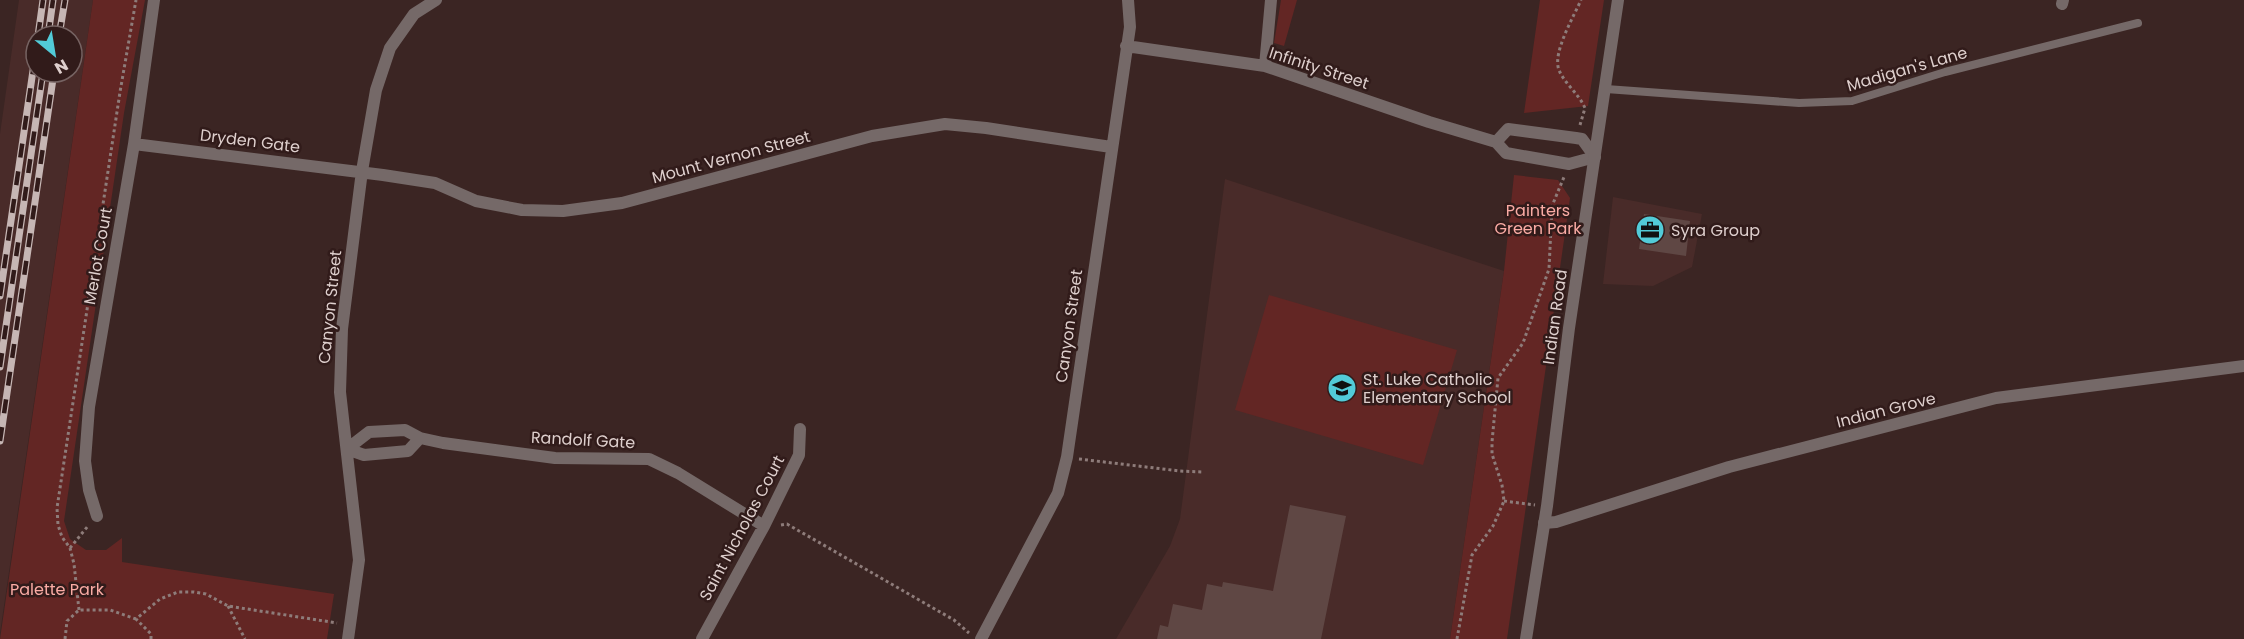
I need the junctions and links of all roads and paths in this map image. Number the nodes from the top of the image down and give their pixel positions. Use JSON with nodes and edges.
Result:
{"nodes":[{"id":1,"x":154,"y":0,"type":"edge"},
{"id":2,"x":436,"y":0,"type":"edge"},
{"id":3,"x":1128,"y":0,"type":"edge"},
{"id":4,"x":1271,"y":0,"type":"edge"},
{"id":5,"x":1581,"y":0,"type":"edge"},
{"id":6,"x":1618,"y":0,"type":"edge"},
{"id":7,"x":2138,"y":23,"type":"dead end"},
{"id":8,"x":1126,"y":46,"type":"junction"},
{"id":9,"x":1265,"y":66,"type":"junction"},
{"id":10,"x":1606,"y":89,"type":"junction"},
{"id":11,"x":1576,"y":138,"type":"junction"},
{"id":12,"x":1496,"y":142,"type":"junction"},
{"id":13,"x":134,"y":144,"type":"junction"},
{"id":14,"x":1111,"y":147,"type":"junction"},
{"id":15,"x":1595,"y":157,"type":"junction"},
{"id":16,"x":1569,"y":164,"type":"junction"},
{"id":17,"x":362,"y":171,"type":"junction"},
{"id":18,"x":2244,"y":366,"type":"edge"},
{"id":19,"x":800,"y":429,"type":"dead end"},
{"id":20,"x":420,"y":438,"type":"junction"},
{"id":21,"x":347,"y":449,"type":"junction"},
{"id":22,"x":1067,"y":457,"type":"junction"},
{"id":23,"x":1203,"y":472,"type":"dead end"},
{"id":24,"x":1504,"y":501,"type":"junction"},
{"id":25,"x":1547,"y":507,"type":"junction"},
{"id":26,"x":97,"y":516,"type":"joint"},
{"id":27,"x":1544,"y":523,"type":"junction"},
{"id":28,"x":764,"y":526,"type":"junction"},
{"id":29,"x":70,"y":548,"type":"dead end"},
{"id":30,"x":228,"y":606,"type":"junction"},
{"id":31,"x":136,"y":619,"type":"junction"},
{"id":32,"x":350,"y":625,"type":"junction"},
{"id":33,"x":64,"y":639,"type":"edge"},
{"id":34,"x":151,"y":639,"type":"edge"},
{"id":35,"x":245,"y":639,"type":"edge"},
{"id":36,"x":348,"y":639,"type":"edge"},
{"id":37,"x":702,"y":639,"type":"edge"},
{"id":38,"x":976,"y":639,"type":"edge"},
{"id":39,"x":981,"y":639,"type":"edge"},
{"id":40,"x":1457,"y":639,"type":"edge"},
{"id":41,"x":1526,"y":639,"type":"edge"}],
"edges":[{"from":1,"to":13,"type":"street","name":"Merlot Court"},
{"from":2,"to":17,"type":"street","name":"Canyon Street"},
{"from":3,"to":8,"type":"street","name":"Canyon Street"},
{"from":4,"to":9,"type":"street"},
{"from":5,"to":11,"type":"path"},
{"from":6,"to":10,"type":"street","name":"Indian Road"},
{"from":7,"to":10,"type":"lane","name":"Madigan's Lane"},
{"from":8,"to":9,"type":"street","name":"Infinity Street"},
{"from":8,"to":14,"type":"street","name":"Canyon Street"},
{"from":9,"to":12,"type":"street","name":"Infinity Street"},
{"from":10,"to":15,"type":"street","name":"Indian Road"},
{"from":11,"to":12,"type":"street"},
{"from":11,"to":15,"type":"street"},
{"from":12,"to":16,"type":"street","name":"Infinity Street"},
{"from":13,"to":17,"type":"street","name":"Dryden Gate"},
{"from":13,"to":26,"type":"street","name":"Merlot Court"},
{"from":14,"to":17,"type":"street","name":"Mount Vernon Street"},
{"from":14,"to":22,"type":"street","name":"Canyon Street"},
{"from":15,"to":16,"type":"street","name":"Infinity Street"},
{"from":15,"to":25,"type":"street","name":"Indian Road"},
{"from":16,"to":24,"type":"path"},
{"from":17,"to":21,"type":"street","name":"Canyon Street"},
{"from":18,"to":27,"type":"street","name":"Indian Grove"},
{"from":19,"to":28,"type":"street","name":"Saint Nicholas Court"},
{"from":20,"to":21,"type":"street"},
{"from":20,"to":21,"type":"street","name":"Randolf Gate"},
{"from":20,"to":28,"type":"street","name":"Randolf Gate"},
{"from":21,"to":32,"type":"street","name":"Canyon Street"},
{"from":22,"to":23,"type":"path"},
{"from":22,"to":39,"type":"street","name":"Canyon Street"},
{"from":24,"to":25,"type":"path"},
{"from":24,"to":40,"type":"path"},
{"from":25,"to":27,"type":"street","name":"Indian Road"},
{"from":26,"to":29,"type":"path"},
{"from":27,"to":41,"type":"street","name":"Indian Road"},
{"from":28,"to":37,"type":"street","name":"Saint Nicholas Court"},
{"from":28,"to":38,"type":"path"},
{"from":30,"to":31,"type":"path"},
{"from":30,"to":32,"type":"path"},
{"from":30,"to":35,"type":"path"},
{"from":31,"to":33,"type":"path"},
{"from":31,"to":34,"type":"path"},
{"from":32,"to":36,"type":"street","name":"Canyon Street"}]}
